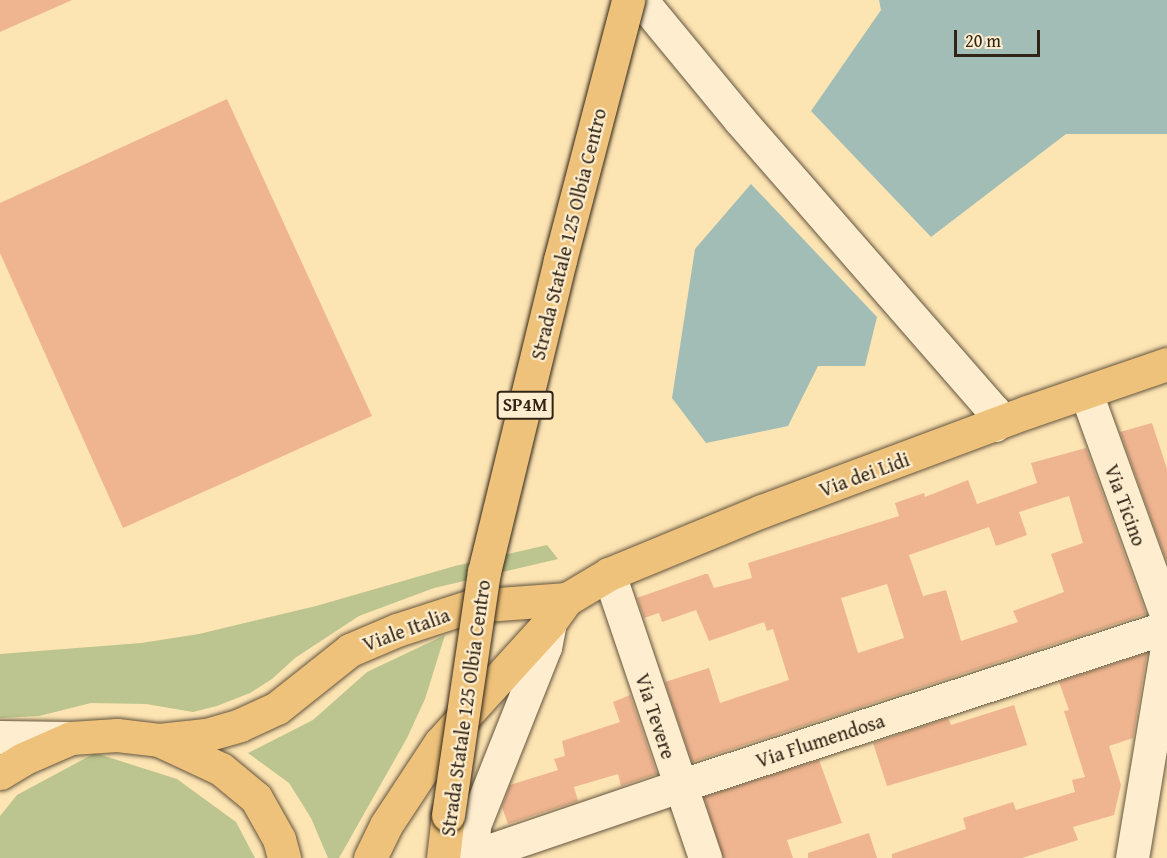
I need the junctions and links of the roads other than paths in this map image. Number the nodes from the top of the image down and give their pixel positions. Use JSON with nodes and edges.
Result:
{"nodes":[{"id":1,"x":628,"y":0,"type":"edge"},
{"id":2,"x":641,"y":0,"type":"edge"},
{"id":3,"x":1167,"y":364,"type":"edge"},
{"id":4,"x":1086,"y":393,"type":"junction"},
{"id":5,"x":995,"y":425,"type":"junction"},
{"id":6,"x":609,"y":574,"type":"junction"},
{"id":7,"x":559,"y":611,"type":"junction"},
{"id":8,"x":1167,"y":617,"type":"edge"},
{"id":9,"x":1167,"y":627,"type":"edge"},
{"id":10,"x":1167,"y":647,"type":"edge"},
{"id":11,"x":0,"y":737,"type":"edge"},
{"id":12,"x":71,"y":738,"type":"junction"},
{"id":13,"x":159,"y":740,"type":"junction"},
{"id":14,"x":0,"y":773,"type":"edge"},
{"id":15,"x":679,"y":786,"type":"junction"},
{"id":16,"x":458,"y":855,"type":"edge"},
{"id":17,"x":1131,"y":857,"type":"edge"},
{"id":18,"x":284,"y":858,"type":"edge"},
{"id":19,"x":370,"y":858,"type":"edge"},
{"id":20,"x":705,"y":858,"type":"edge"}],
"edges":[{"from":1,"to":16,"type":"main road","name":"Strada Statale 125 Olbia Centro","number":"SP4M","bridge":true},
{"from":2,"to":5,"type":"street"},
{"from":3,"to":4,"type":"main road","name":"Via dei Lidi"},
{"from":4,"to":5,"type":"main road","name":"Via dei Lidi"},
{"from":4,"to":8,"type":"street","name":"Via Ticino"},
{"from":5,"to":6,"type":"main road","name":"Via dei Lidi"},
{"from":6,"to":7,"type":"main road","name":"Via dei Lidi"},
{"from":6,"to":15,"type":"street","name":"Via Tevere"},
{"from":7,"to":13,"type":"main road","name":"Viale Italia"},
{"from":7,"to":16,"type":"street"},
{"from":7,"to":19,"type":"main road"},
{"from":9,"to":15,"type":"street","name":"Via Flumendosa"},
{"from":10,"to":17,"type":"street"},
{"from":11,"to":12,"type":"street"},
{"from":12,"to":13,"type":"main road"},
{"from":12,"to":14,"type":"main road"},
{"from":13,"to":18,"type":"main road"},
{"from":15,"to":16,"type":"street","name":"Via Flumendosa"},
{"from":15,"to":20,"type":"street","name":"Via Tevere"}]}
